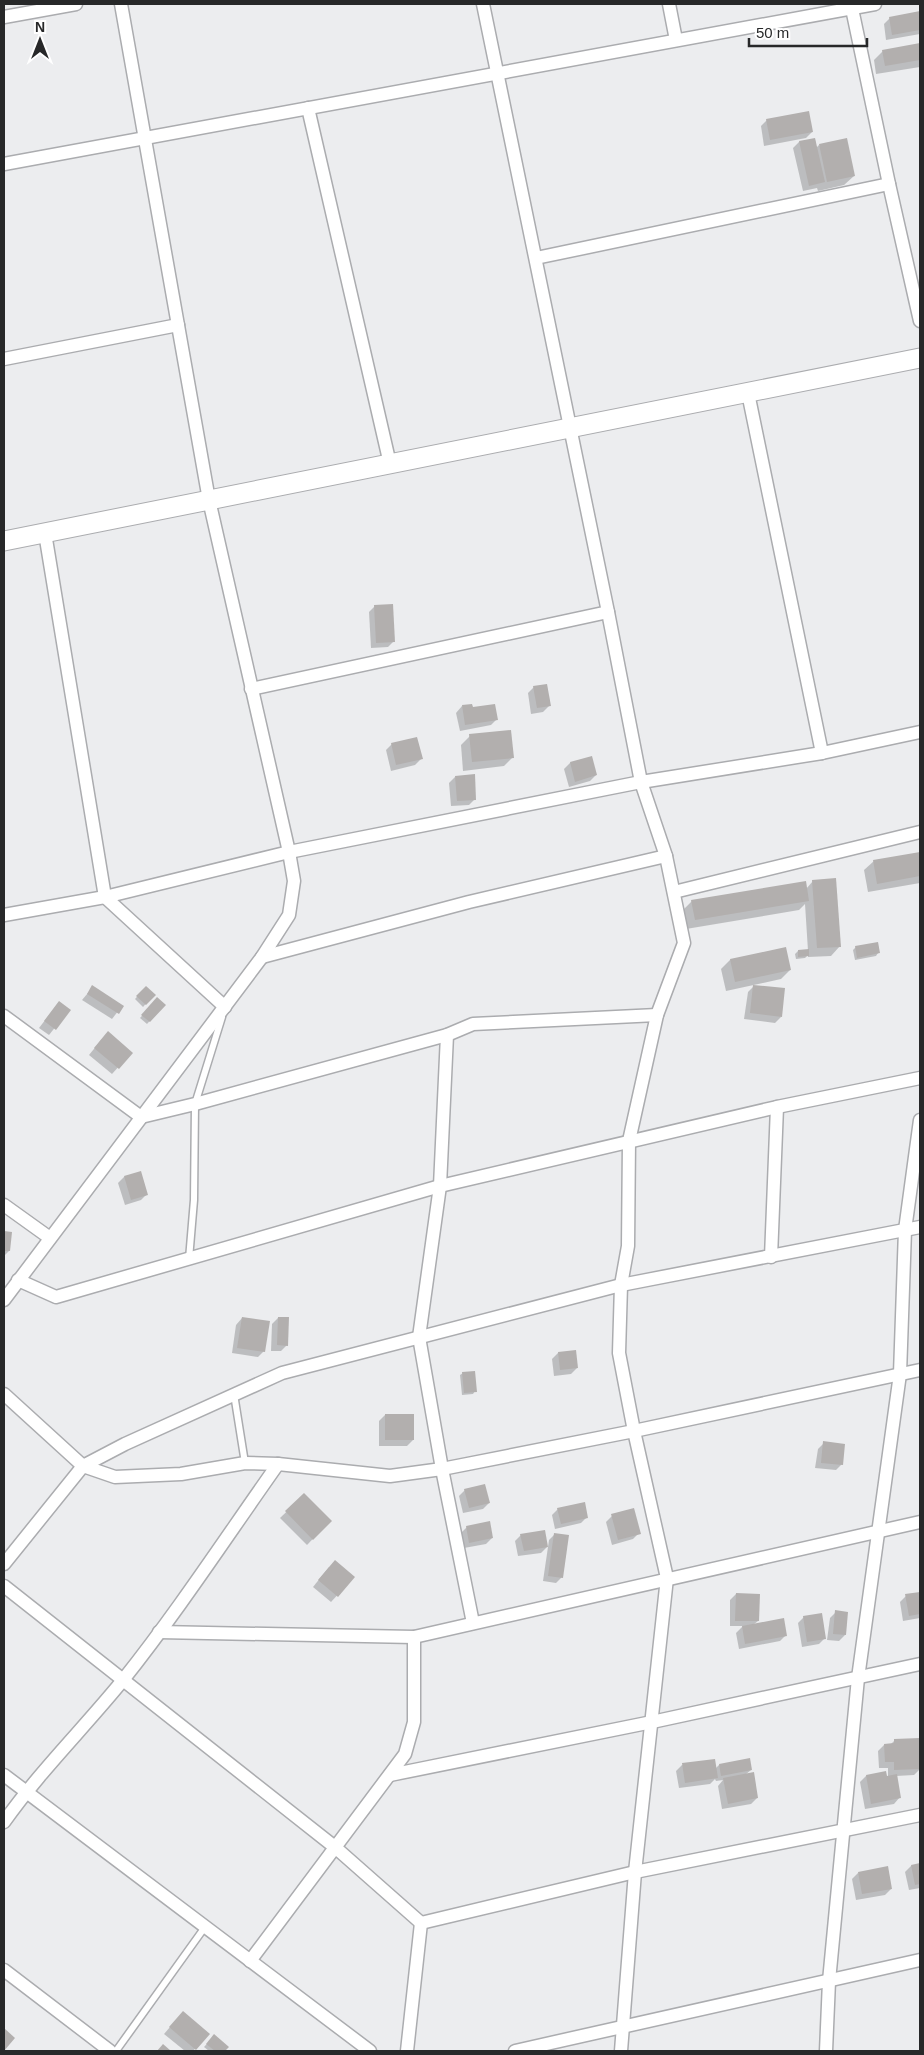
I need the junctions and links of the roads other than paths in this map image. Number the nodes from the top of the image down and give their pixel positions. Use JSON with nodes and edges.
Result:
{"nodes":[{"id":1,"x":76,"y":4,"type":"edge"},
{"id":2,"x":121,"y":4,"type":"edge"},
{"id":3,"x":483,"y":4,"type":"edge"},
{"id":4,"x":670,"y":4,"type":"edge"},
{"id":5,"x":875,"y":4,"type":"edge"},
{"id":6,"x":852,"y":6,"type":"edge"},
{"id":7,"x":4,"y":17,"type":"edge"},
{"id":8,"x":676,"y":40,"type":"junction"},
{"id":9,"x":498,"y":73,"type":"junction"},
{"id":10,"x":308,"y":108,"type":"junction"},
{"id":11,"x":145,"y":138,"type":"junction"},
{"id":12,"x":4,"y":164,"type":"edge"},
{"id":13,"x":889,"y":184,"type":"junction"},
{"id":14,"x":536,"y":258,"type":"junction"},
{"id":15,"x":920,"y":321,"type":"edge"},
{"id":16,"x":178,"y":325,"type":"junction"},
{"id":17,"x":920,"y":358,"type":"edge"},
{"id":18,"x":4,"y":359,"type":"edge"},
{"id":19,"x":748,"y":393,"type":"junction"},
{"id":20,"x":570,"y":428,"type":"junction"},
{"id":21,"x":390,"y":464,"type":"junction"},
{"id":22,"x":209,"y":500,"type":"junction"},
{"id":23,"x":45,"y":533,"type":"junction"},
{"id":24,"x":4,"y":541,"type":"edge"},
{"id":25,"x":608,"y":612,"type":"junction"},
{"id":26,"x":251,"y":689,"type":"junction"},
{"id":27,"x":920,"y":732,"type":"edge"},
{"id":28,"x":822,"y":753,"type":"junction"},
{"id":29,"x":641,"y":782,"type":"junction"},
{"id":30,"x":920,"y":832,"type":"edge"},
{"id":31,"x":289,"y":852,"type":"junction"},
{"id":32,"x":666,"y":856,"type":"junction"},
{"id":33,"x":674,"y":892,"type":"junction"},
{"id":34,"x":105,"y":897,"type":"junction"},
{"id":35,"x":4,"y":915,"type":"edge"},
{"id":36,"x":262,"y":958,"type":"junction"},
{"id":37,"x":225,"y":1007,"type":"junction"},
{"id":38,"x":657,"y":1015,"type":"junction"},
{"id":39,"x":4,"y":1016,"type":"edge"},
{"id":40,"x":447,"y":1035,"type":"junction"},
{"id":41,"x":920,"y":1078,"type":"edge"},
{"id":42,"x":195,"y":1104,"type":"junction"},
{"id":43,"x":777,"y":1107,"type":"junction"},
{"id":44,"x":141,"y":1117,"type":"junction"},
{"id":45,"x":920,"y":1120,"type":"edge"},
{"id":46,"x":629,"y":1141,"type":"junction"},
{"id":47,"x":440,"y":1186,"type":"junction"},
{"id":48,"x":4,"y":1206,"type":"edge"},
{"id":49,"x":920,"y":1227,"type":"edge"},
{"id":50,"x":905,"y":1230,"type":"junction"},
{"id":51,"x":50,"y":1238,"type":"junction"},
{"id":52,"x":771,"y":1256,"type":"junction"},
{"id":53,"x":189,"y":1259,"type":"junction"},
{"id":54,"x":18,"y":1280,"type":"junction"},
{"id":55,"x":621,"y":1285,"type":"junction"},
{"id":56,"x":4,"y":1300,"type":"edge"},
{"id":57,"x":420,"y":1337,"type":"junction"},
{"id":58,"x":920,"y":1370,"type":"edge"},
{"id":59,"x":900,"y":1374,"type":"junction"},
{"id":60,"x":4,"y":1394,"type":"edge"},
{"id":61,"x":234,"y":1394,"type":"junction"},
{"id":62,"x":634,"y":1431,"type":"junction"},
{"id":63,"x":245,"y":1463,"type":"junction"},
{"id":64,"x":278,"y":1464,"type":"junction"},
{"id":65,"x":83,"y":1466,"type":"junction"},
{"id":66,"x":442,"y":1469,"type":"junction"},
{"id":67,"x":920,"y":1522,"type":"edge"},
{"id":68,"x":879,"y":1530,"type":"junction"},
{"id":69,"x":4,"y":1564,"type":"edge"},
{"id":70,"x":667,"y":1578,"type":"junction"},
{"id":71,"x":4,"y":1586,"type":"edge"},
{"id":72,"x":473,"y":1623,"type":"junction"},
{"id":73,"x":160,"y":1632,"type":"junction"},
{"id":74,"x":414,"y":1637,"type":"junction"},
{"id":75,"x":920,"y":1664,"type":"edge"},
{"id":76,"x":858,"y":1678,"type":"junction"},
{"id":77,"x":122,"y":1680,"type":"junction"},
{"id":78,"x":652,"y":1722,"type":"junction"},
{"id":79,"x":4,"y":1775,"type":"edge"},
{"id":80,"x":390,"y":1775,"type":"junction"},
{"id":81,"x":26,"y":1792,"type":"junction"},
{"id":82,"x":920,"y":1815,"type":"edge"},
{"id":83,"x":4,"y":1822,"type":"edge"},
{"id":84,"x":844,"y":1831,"type":"junction"},
{"id":85,"x":336,"y":1848,"type":"junction"},
{"id":86,"x":635,"y":1872,"type":"junction"},
{"id":87,"x":421,"y":1922,"type":"junction"},
{"id":88,"x":206,"y":1927,"type":"junction"},
{"id":89,"x":920,"y":1960,"type":"edge"},
{"id":90,"x":250,"y":1961,"type":"junction"},
{"id":91,"x":4,"y":1970,"type":"edge"},
{"id":92,"x":828,"y":1981,"type":"junction"},
{"id":93,"x":622,"y":2027,"type":"junction"},
{"id":94,"x":110,"y":2051,"type":"edge"},
{"id":95,"x":116,"y":2051,"type":"edge"},
{"id":96,"x":370,"y":2051,"type":"edge"},
{"id":97,"x":407,"y":2051,"type":"edge"},
{"id":98,"x":515,"y":2051,"type":"edge"},
{"id":99,"x":621,"y":2051,"type":"edge"},
{"id":100,"x":826,"y":2051,"type":"edge"}],
"edges":[{"from":1,"to":7,"type":"street"},
{"from":2,"to":11,"type":"street"},
{"from":3,"to":9,"type":"street"},
{"from":4,"to":8,"type":"street"},
{"from":5,"to":6,"type":"street"},
{"from":6,"to":8,"type":"street"},
{"from":6,"to":13,"type":"street"},
{"from":8,"to":9,"type":"street"},
{"from":9,"to":10,"type":"street"},
{"from":9,"to":14,"type":"street"},
{"from":10,"to":11,"type":"street"},
{"from":10,"to":21,"type":"street"},
{"from":11,"to":12,"type":"street"},
{"from":11,"to":16,"type":"street"},
{"from":13,"to":14,"type":"street"},
{"from":13,"to":15,"type":"street"},
{"from":14,"to":20,"type":"street"},
{"from":16,"to":18,"type":"street"},
{"from":16,"to":22,"type":"street"},
{"from":17,"to":19,"type":"street"},
{"from":19,"to":20,"type":"street"},
{"from":19,"to":28,"type":"street"},
{"from":20,"to":21,"type":"street"},
{"from":20,"to":25,"type":"street"},
{"from":21,"to":22,"type":"street"},
{"from":22,"to":23,"type":"street"},
{"from":22,"to":26,"type":"street"},
{"from":23,"to":24,"type":"street"},
{"from":23,"to":34,"type":"street"},
{"from":25,"to":26,"type":"street"},
{"from":25,"to":29,"type":"street"},
{"from":26,"to":31,"type":"street"},
{"from":27,"to":28,"type":"street"},
{"from":28,"to":29,"type":"street"},
{"from":29,"to":31,"type":"street"},
{"from":29,"to":32,"type":"street"},
{"from":30,"to":33,"type":"street"},
{"from":31,"to":34,"type":"street"},
{"from":31,"to":36,"type":"street"},
{"from":32,"to":33,"type":"street"},
{"from":32,"to":36,"type":"street"},
{"from":33,"to":38,"type":"street"},
{"from":34,"to":35,"type":"street"},
{"from":34,"to":37,"type":"street"},
{"from":36,"to":37,"type":"street"},
{"from":37,"to":42,"type":"lane"},
{"from":37,"to":44,"type":"street"},
{"from":38,"to":40,"type":"street"},
{"from":38,"to":46,"type":"street"},
{"from":39,"to":44,"type":"street"},
{"from":40,"to":42,"type":"street"},
{"from":40,"to":47,"type":"street"},
{"from":41,"to":43,"type":"street"},
{"from":42,"to":44,"type":"street"},
{"from":42,"to":53,"type":"lane"},
{"from":43,"to":46,"type":"street"},
{"from":43,"to":52,"type":"street"},
{"from":44,"to":51,"type":"street"},
{"from":45,"to":50,"type":"street"},
{"from":46,"to":47,"type":"street"},
{"from":46,"to":55,"type":"street"},
{"from":47,"to":53,"type":"street"},
{"from":47,"to":57,"type":"street"},
{"from":48,"to":51,"type":"street"},
{"from":49,"to":50,"type":"street"},
{"from":50,"to":52,"type":"street"},
{"from":50,"to":59,"type":"street"},
{"from":51,"to":54,"type":"street"},
{"from":52,"to":55,"type":"street"},
{"from":53,"to":54,"type":"street"},
{"from":54,"to":56,"type":"street"},
{"from":55,"to":57,"type":"street"},
{"from":55,"to":62,"type":"street"},
{"from":57,"to":61,"type":"street"},
{"from":57,"to":66,"type":"street"},
{"from":58,"to":59,"type":"street"},
{"from":59,"to":62,"type":"street"},
{"from":59,"to":68,"type":"street"},
{"from":60,"to":65,"type":"street"},
{"from":61,"to":63,"type":"lane"},
{"from":61,"to":65,"type":"street"},
{"from":62,"to":66,"type":"street"},
{"from":62,"to":70,"type":"street"},
{"from":63,"to":64,"type":"street"},
{"from":63,"to":65,"type":"street"},
{"from":64,"to":66,"type":"street"},
{"from":64,"to":73,"type":"street"},
{"from":65,"to":69,"type":"street"},
{"from":66,"to":72,"type":"street"},
{"from":67,"to":68,"type":"street"},
{"from":68,"to":70,"type":"street"},
{"from":68,"to":76,"type":"street"},
{"from":70,"to":72,"type":"street"},
{"from":70,"to":78,"type":"street"},
{"from":71,"to":77,"type":"street"},
{"from":72,"to":74,"type":"street"},
{"from":73,"to":74,"type":"street"},
{"from":73,"to":77,"type":"street"},
{"from":74,"to":80,"type":"street"},
{"from":75,"to":76,"type":"street"},
{"from":76,"to":78,"type":"street"},
{"from":76,"to":84,"type":"street"},
{"from":77,"to":81,"type":"street"},
{"from":77,"to":85,"type":"street"},
{"from":78,"to":80,"type":"street"},
{"from":78,"to":86,"type":"street"},
{"from":79,"to":81,"type":"street"},
{"from":80,"to":85,"type":"street"},
{"from":81,"to":83,"type":"street"},
{"from":81,"to":88,"type":"street"},
{"from":82,"to":84,"type":"street"},
{"from":84,"to":86,"type":"street"},
{"from":84,"to":92,"type":"street"},
{"from":85,"to":87,"type":"street"},
{"from":85,"to":90,"type":"street"},
{"from":86,"to":87,"type":"street"},
{"from":86,"to":93,"type":"street"},
{"from":87,"to":97,"type":"street"},
{"from":88,"to":90,"type":"street"},
{"from":88,"to":95,"type":"lane"},
{"from":89,"to":92,"type":"street"},
{"from":90,"to":96,"type":"street"},
{"from":91,"to":94,"type":"street"},
{"from":92,"to":93,"type":"street"},
{"from":92,"to":100,"type":"street"},
{"from":93,"to":98,"type":"street"},
{"from":93,"to":99,"type":"street"}]}
